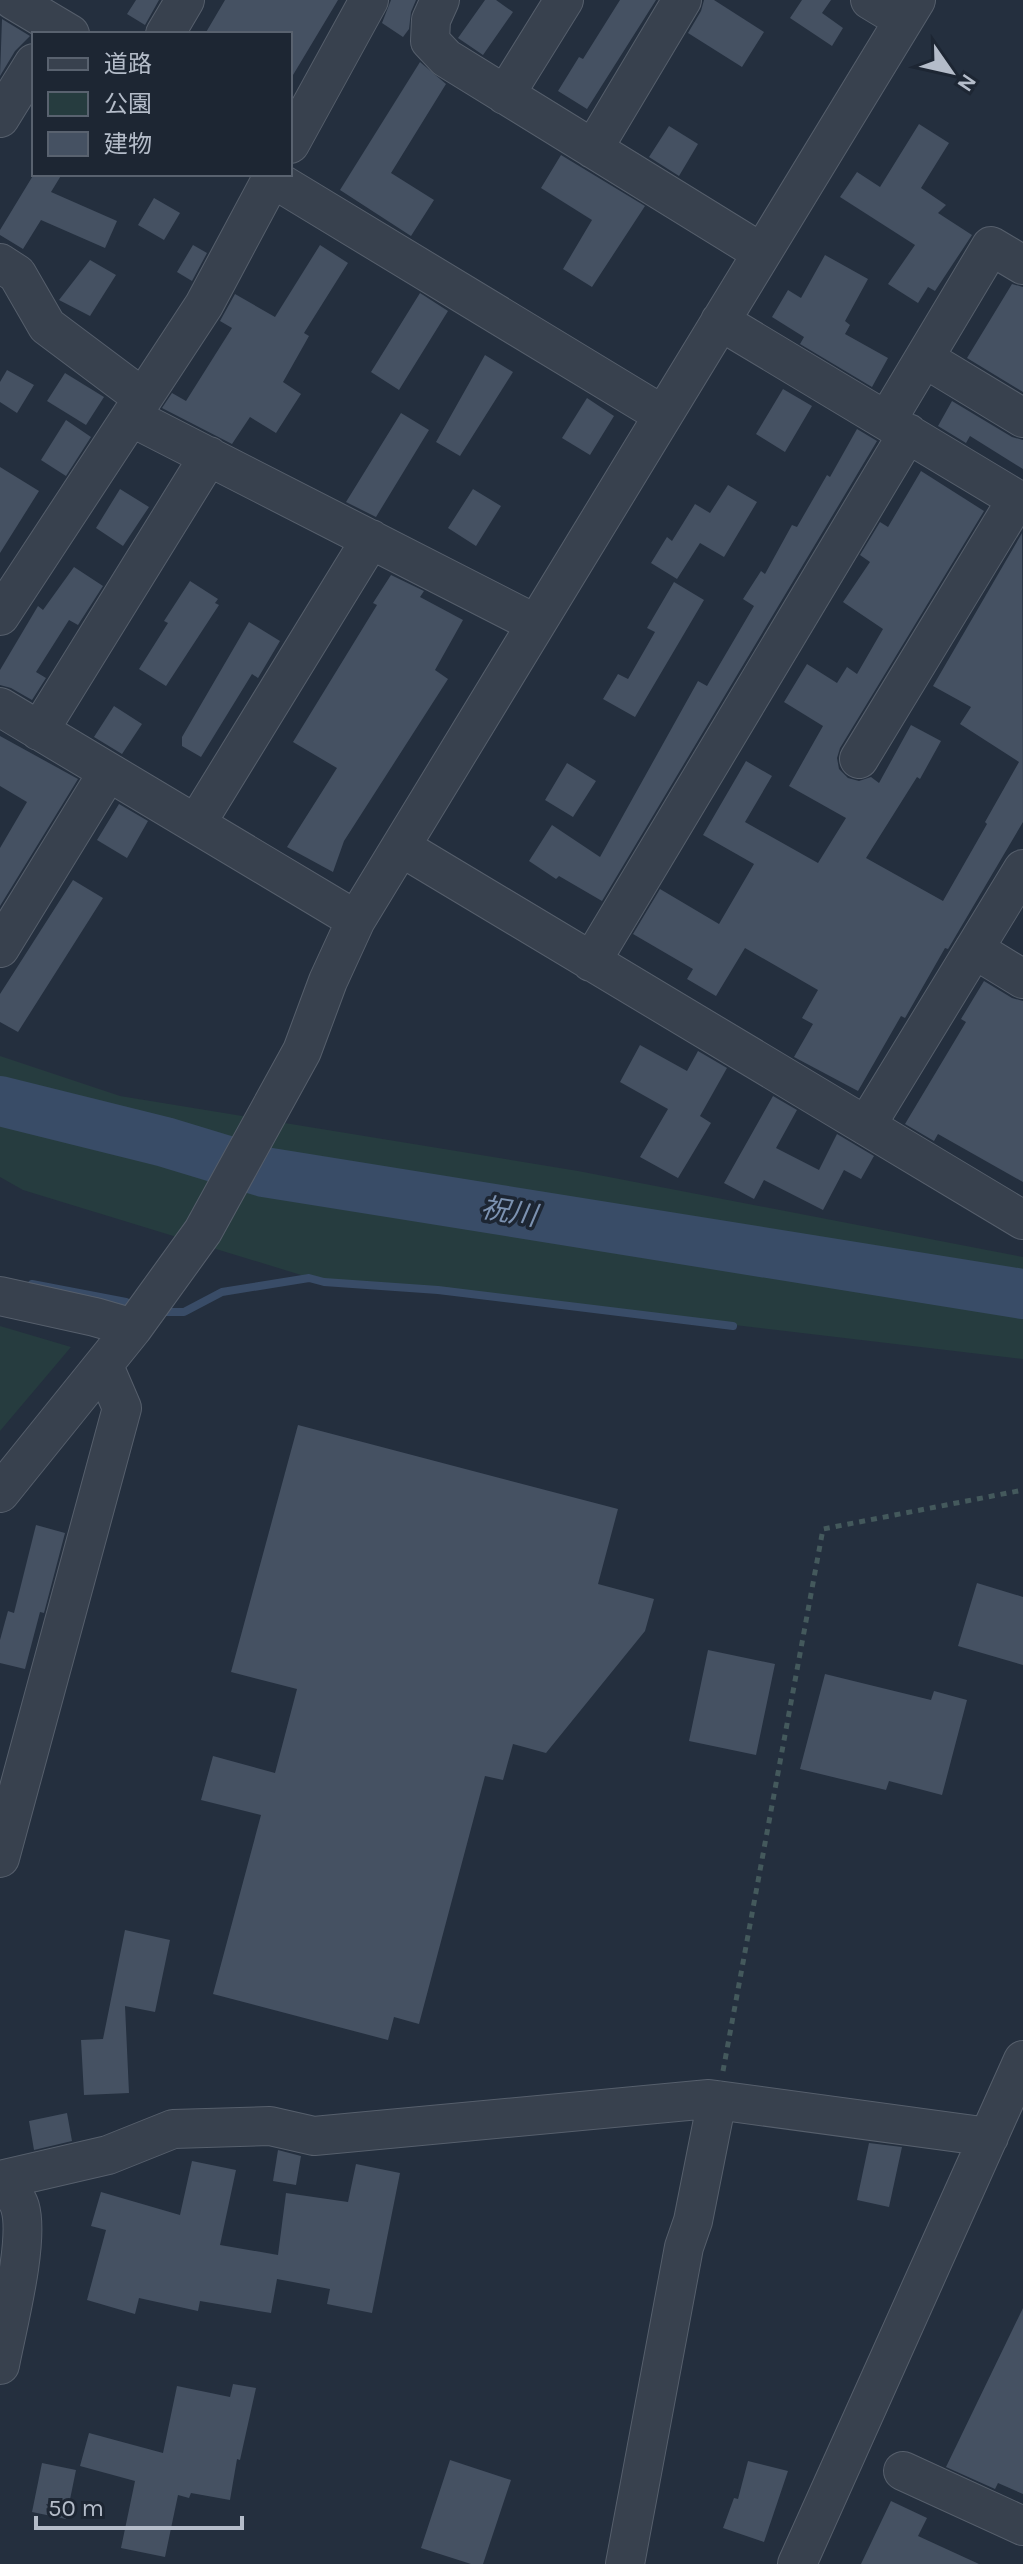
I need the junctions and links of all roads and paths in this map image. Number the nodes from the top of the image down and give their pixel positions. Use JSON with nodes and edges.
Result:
{"nodes":[{"id":1,"x":13,"y":0,"type":"edge"},
{"id":2,"x":185,"y":0,"type":"edge"},
{"id":3,"x":369,"y":0,"type":"edge"},
{"id":4,"x":440,"y":0,"type":"edge"},
{"id":5,"x":564,"y":0,"type":"edge"},
{"id":6,"x":682,"y":0,"type":"edge"},
{"id":7,"x":870,"y":0,"type":"edge"},
{"id":8,"x":910,"y":10,"type":"edge"},
{"id":9,"x":60,"y":31,"type":"edge"},
{"id":10,"x":166,"y":32,"type":"edge"},
{"id":11,"x":32,"y":66,"type":"edge"},
{"id":12,"x":505,"y":95,"type":"junction"},
{"id":13,"x":0,"y":118,"type":"edge"},
{"id":14,"x":292,"y":140,"type":"edge"},
{"id":15,"x":593,"y":149,"type":"junction"},
{"id":16,"x":273,"y":176,"type":"edge"},
{"id":17,"x":762,"y":253,"type":"junction"},
{"id":18,"x":0,"y":263,"type":"edge"},
{"id":19,"x":1023,"y":265,"type":"edge"},
{"id":20,"x":720,"y":321,"type":"junction"},
{"id":21,"x":924,"y":358,"type":"junction"},
{"id":22,"x":137,"y":407,"type":"junction"},
{"id":23,"x":663,"y":415,"type":"junction"},
{"id":24,"x":1023,"y":418,"type":"edge"},
{"id":25,"x":897,"y":427,"type":"junction"},
{"id":26,"x":209,"y":456,"type":"junction"},
{"id":27,"x":1020,"y":501,"type":"edge"},
{"id":28,"x":371,"y":539,"type":"junction"},
{"id":29,"x":0,"y":616,"type":"edge"},
{"id":30,"x":536,"y":624,"type":"junction"},
{"id":31,"x":0,"y":707,"type":"edge"},
{"id":32,"x":39,"y":731,"type":"junction"},
{"id":33,"x":859,"y":759,"type":"dead end"},
{"id":34,"x":108,"y":772,"type":"junction"},
{"id":35,"x":196,"y":824,"type":"junction"},
{"id":36,"x":401,"y":847,"type":"junction"},
{"id":37,"x":1023,"y":869,"type":"edge"},
{"id":38,"x":356,"y":920,"type":"junction"},
{"id":39,"x":0,"y":948,"type":"edge"},
{"id":40,"x":974,"y":949,"type":"junction"},
{"id":41,"x":591,"y":962,"type":"junction"},
{"id":42,"x":1023,"y":979,"type":"edge"},
{"id":43,"x":866,"y":1126,"type":"junction"},
{"id":44,"x":1023,"y":1220,"type":"edge"},
{"id":45,"x":0,"y":1296,"type":"edge"},
{"id":46,"x":133,"y":1328,"type":"junction"},
{"id":47,"x":104,"y":1366,"type":"junction"},
{"id":48,"x":1023,"y":1490,"type":"edge"},
{"id":49,"x":0,"y":1493,"type":"edge"},
{"id":50,"x":0,"y":1858,"type":"edge"},
{"id":51,"x":1023,"y":2060,"type":"edge"},
{"id":52,"x":717,"y":2100,"type":"junction"},
{"id":53,"x":989,"y":2137,"type":"junction"},
{"id":54,"x":0,"y":2182,"type":"edge"},
{"id":55,"x":0,"y":2365,"type":"edge"},
{"id":56,"x":903,"y":2471,"type":"dead end"},
{"id":57,"x":1023,"y":2526,"type":"edge"},
{"id":58,"x":625,"y":2564,"type":"edge"},
{"id":59,"x":797,"y":2564,"type":"edge"}],
"edges":[{"from":1,"to":9,"type":"street"},
{"from":2,"to":10,"type":"street"},
{"from":3,"to":14,"type":"street"},
{"from":4,"to":12,"type":"street"},
{"from":5,"to":12,"type":"street"},
{"from":6,"to":15,"type":"street"},
{"from":7,"to":8,"type":"street"},
{"from":8,"to":17,"type":"street"},
{"from":11,"to":13,"type":"street"},
{"from":12,"to":15,"type":"street"},
{"from":15,"to":17,"type":"street"},
{"from":16,"to":22,"type":"street"},
{"from":16,"to":23,"type":"street"},
{"from":17,"to":20,"type":"street"},
{"from":18,"to":22,"type":"street"},
{"from":19,"to":21,"type":"street"},
{"from":20,"to":23,"type":"street"},
{"from":20,"to":25,"type":"street"},
{"from":21,"to":24,"type":"street"},
{"from":21,"to":25,"type":"street"},
{"from":22,"to":26,"type":"street"},
{"from":22,"to":29,"type":"street"},
{"from":23,"to":30,"type":"street"},
{"from":25,"to":27,"type":"street"},
{"from":25,"to":41,"type":"street"},
{"from":26,"to":28,"type":"street"},
{"from":26,"to":32,"type":"street"},
{"from":27,"to":33,"type":"street"},
{"from":28,"to":30,"type":"street"},
{"from":28,"to":35,"type":"street"},
{"from":30,"to":36,"type":"street"},
{"from":31,"to":32,"type":"street"},
{"from":32,"to":34,"type":"street"},
{"from":34,"to":35,"type":"street"},
{"from":34,"to":39,"type":"street"},
{"from":35,"to":38,"type":"street"},
{"from":36,"to":38,"type":"street"},
{"from":36,"to":41,"type":"street"},
{"from":37,"to":40,"type":"street"},
{"from":38,"to":46,"type":"street"},
{"from":40,"to":42,"type":"street"},
{"from":40,"to":43,"type":"street"},
{"from":41,"to":43,"type":"street"},
{"from":43,"to":44,"type":"street"},
{"from":45,"to":46,"type":"street"},
{"from":46,"to":47,"type":"street"},
{"from":47,"to":49,"type":"street"},
{"from":47,"to":50,"type":"street"},
{"from":48,"to":52,"type":"path"},
{"from":51,"to":53,"type":"street"},
{"from":52,"to":53,"type":"street"},
{"from":52,"to":54,"type":"street"},
{"from":52,"to":58,"type":"street"},
{"from":53,"to":59,"type":"street"},
{"from":54,"to":55,"type":"street"},
{"from":56,"to":57,"type":"street"}]}
